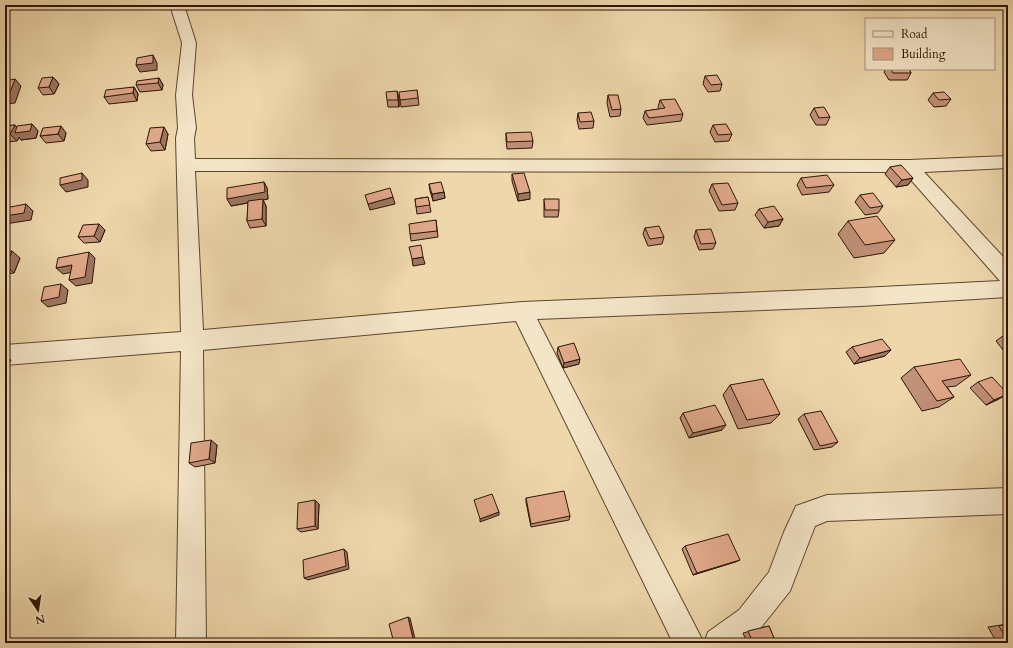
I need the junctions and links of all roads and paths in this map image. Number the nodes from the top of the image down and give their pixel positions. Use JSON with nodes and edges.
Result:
{"nodes":[{"id":1,"x":177,"y":5,"type":"edge"},
{"id":2,"x":1008,"y":162,"type":"edge"},
{"id":3,"x":186,"y":165,"type":"junction"},
{"id":4,"x":909,"y":166,"type":"junction"},
{"id":5,"x":1008,"y":276,"type":"edge"},
{"id":6,"x":1008,"y":289,"type":"edge"},
{"id":7,"x":522,"y":311,"type":"junction"},
{"id":8,"x":192,"y":341,"type":"junction"},
{"id":9,"x":5,"y":355,"type":"edge"},
{"id":10,"x":1008,"y":501,"type":"edge"},
{"id":11,"x":191,"y":643,"type":"edge"},
{"id":12,"x":689,"y":643,"type":"edge"},
{"id":13,"x":719,"y":643,"type":"edge"}],
"edges":[{"from":1,"to":3,"type":"street"},
{"from":2,"to":4,"type":"street"},
{"from":3,"to":4,"type":"street"},
{"from":3,"to":8,"type":"street"},
{"from":4,"to":5,"type":"street"},
{"from":6,"to":7,"type":"street"},
{"from":7,"to":8,"type":"street"},
{"from":7,"to":12,"type":"street"},
{"from":8,"to":9,"type":"street"},
{"from":8,"to":11,"type":"street"},
{"from":10,"to":13,"type":"street"}]}
